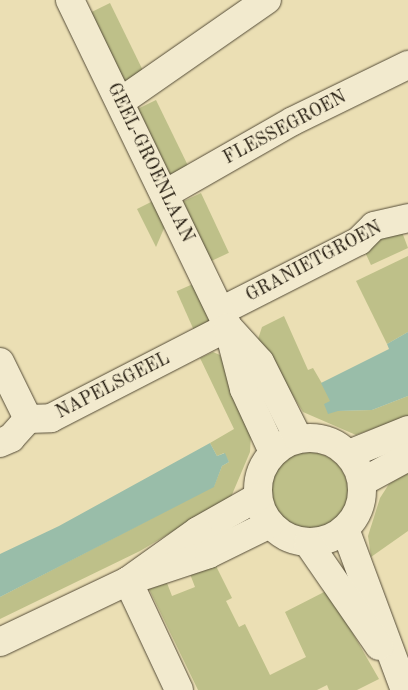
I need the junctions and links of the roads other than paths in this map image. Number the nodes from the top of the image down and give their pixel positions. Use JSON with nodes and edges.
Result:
{"nodes":[{"id":1,"x":267,"y":0,"type":"edge"},
{"id":2,"x":73,"y":1,"type":"edge"},
{"id":3,"x":408,"y":66,"type":"edge"},
{"id":4,"x":120,"y":102,"type":"junction"},
{"id":5,"x":165,"y":194,"type":"junction"},
{"id":6,"x":408,"y":218,"type":"edge"},
{"id":7,"x":224,"y":319,"type":"junction"},
{"id":8,"x":0,"y":362,"type":"edge"},
{"id":9,"x":28,"y":419,"type":"junction"},
{"id":10,"x":408,"y":430,"type":"edge"},
{"id":11,"x":298,"y":438,"type":"junction"},
{"id":12,"x":0,"y":443,"type":"edge"},
{"id":13,"x":273,"y":452,"type":"junction"},
{"id":14,"x":349,"y":454,"type":"junction"},
{"id":15,"x":408,"y":457,"type":"edge"},
{"id":16,"x":362,"y":482,"type":"junction"},
{"id":17,"x":258,"y":497,"type":"junction"},
{"id":18,"x":270,"y":524,"type":"junction"},
{"id":19,"x":345,"y":529,"type":"junction"},
{"id":20,"x":308,"y":542,"type":"junction"},
{"id":21,"x":128,"y":581,"type":"junction"},
{"id":22,"x":0,"y":642,"type":"edge"},
{"id":23,"x":400,"y":684,"type":"edge"},
{"id":24,"x":179,"y":690,"type":"edge"}],
"edges":[{"from":1,"to":4,"type":"street"},
{"from":2,"to":4,"type":"street","name":"GEEL-GROENLAAN"},
{"from":3,"to":5,"type":"street","name":"FLESSEGROEN"},
{"from":4,"to":5,"type":"street","name":"GEEL-GROENLAAN"},
{"from":5,"to":7,"type":"street","name":"GEEL-GROENLAAN"},
{"from":6,"to":7,"type":"street","name":"GRANIETGROEN"},
{"from":7,"to":9,"type":"street","name":"NAPELSGEEL"},
{"from":7,"to":11,"type":"street","name":"GEEL-GROENLAAN"},
{"from":7,"to":13,"type":"street","name":"GEEL-GROENLAAN"},
{"from":8,"to":9,"type":"street"},
{"from":9,"to":12,"type":"street"},
{"from":10,"to":14,"type":"street"},
{"from":11,"to":13,"type":"street"},
{"from":11,"to":14,"type":"street"},
{"from":13,"to":17,"type":"street"},
{"from":14,"to":16,"type":"street"},
{"from":15,"to":16,"type":"street"},
{"from":16,"to":19,"type":"street"},
{"from":17,"to":18,"type":"street"},
{"from":17,"to":21,"type":"street"},
{"from":18,"to":20,"type":"street"},
{"from":18,"to":21,"type":"street"},
{"from":19,"to":20,"type":"street"},
{"from":19,"to":23,"type":"street"},
{"from":20,"to":23,"type":"street"},
{"from":21,"to":22,"type":"street"},
{"from":21,"to":24,"type":"street"}]}
